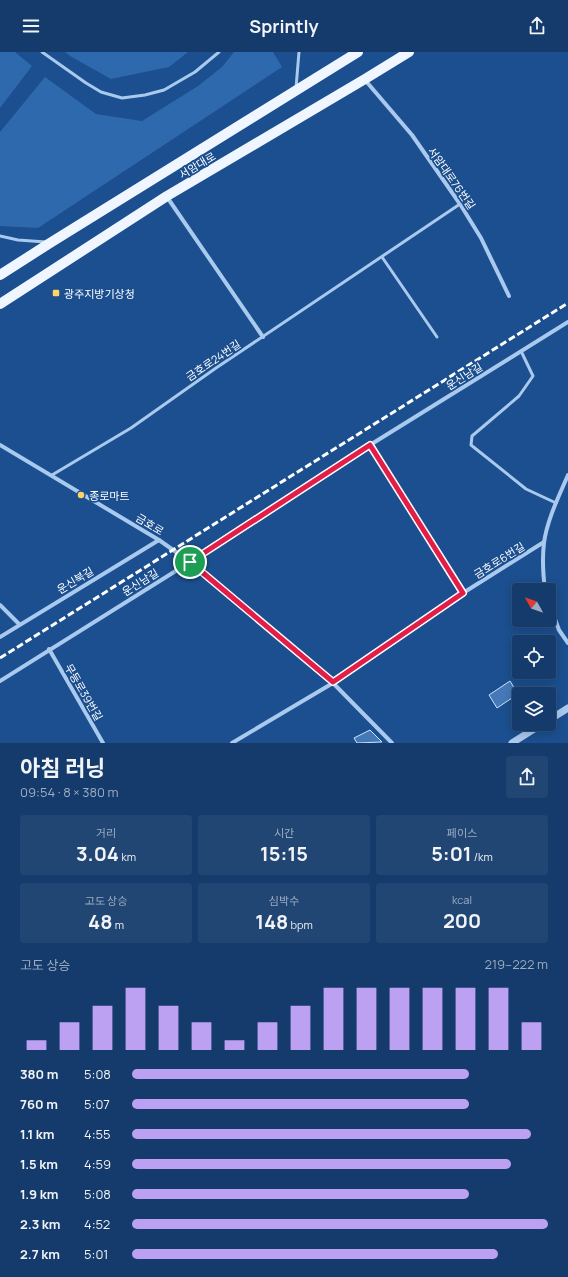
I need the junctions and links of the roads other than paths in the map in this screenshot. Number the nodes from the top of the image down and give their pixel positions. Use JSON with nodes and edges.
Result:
{"nodes":[{"id":1,"x":42,"y":52,"type":"edge"},
{"id":2,"x":219,"y":52,"type":"edge"},
{"id":3,"x":300,"y":52,"type":"edge"},
{"id":4,"x":358,"y":52,"type":"edge"},
{"id":5,"x":408,"y":52,"type":"edge"},
{"id":6,"x":365,"y":79,"type":"junction"},
{"id":7,"x":295,"y":92,"type":"junction"},
{"id":8,"x":167,"y":196,"type":"junction"},
{"id":9,"x":460,"y":204,"type":"junction"},
{"id":10,"x":0,"y":236,"type":"edge"},
{"id":11,"x":50,"y":243,"type":"junction"},
{"id":12,"x":382,"y":257,"type":"junction"},
{"id":13,"x":0,"y":275,"type":"edge"},
{"id":14,"x":509,"y":296,"type":"dead end"},
{"id":15,"x":0,"y":304,"type":"edge"},
{"id":16,"x":568,"y":322,"type":"edge"},
{"id":17,"x":263,"y":337,"type":"junction"},
{"id":18,"x":437,"y":337,"type":"dead end"},
{"id":19,"x":522,"y":351,"type":"junction"},
{"id":20,"x":0,"y":445,"type":"edge"},
{"id":21,"x":370,"y":445,"type":"junction"},
{"id":22,"x":52,"y":475,"type":"junction"},
{"id":23,"x":568,"y":475,"type":"edge"},
{"id":24,"x":556,"y":503,"type":"junction"},
{"id":25,"x":159,"y":540,"type":"junction"},
{"id":26,"x":544,"y":542,"type":"junction"},
{"id":27,"x":190,"y":562,"type":"junction"},
{"id":28,"x":544,"y":583,"type":"edge"},
{"id":29,"x":463,"y":593,"type":"junction"},
{"id":30,"x":0,"y":605,"type":"edge"},
{"id":31,"x":556,"y":622,"type":"edge"},
{"id":32,"x":19,"y":624,"type":"junction"},
{"id":33,"x":0,"y":637,"type":"edge"},
{"id":34,"x":568,"y":643,"type":"edge"},
{"id":35,"x":49,"y":649,"type":"junction"},
{"id":36,"x":0,"y":681,"type":"edge"},
{"id":37,"x":333,"y":682,"type":"junction"},
{"id":38,"x":568,"y":708,"type":"edge"},
{"id":39,"x":556,"y":716,"type":"edge"},
{"id":40,"x":531,"y":731,"type":"edge"},
{"id":41,"x":104,"y":743,"type":"edge"},
{"id":42,"x":232,"y":743,"type":"edge"},
{"id":43,"x":392,"y":743,"type":"edge"},
{"id":44,"x":512,"y":743,"type":"edge"}],
"edges":[{"from":1,"to":2,"type":"lane"},
{"from":3,"to":7,"type":"lane"},
{"from":4,"to":7,"type":"main road","name":"서암대로"},
{"from":5,"to":6,"type":"main road","name":"서암대로"},
{"from":6,"to":8,"type":"main road","name":"서암대로"},
{"from":6,"to":9,"type":"street","name":"서암대로76번길"},
{"from":7,"to":11,"type":"main road","name":"서암대로"},
{"from":8,"to":15,"type":"main road","name":"서암대로"},
{"from":8,"to":17,"type":"street"},
{"from":9,"to":12,"type":"lane","name":"금호로24번길"},
{"from":9,"to":14,"type":"street","name":"서암대로76번길"},
{"from":10,"to":11,"type":"lane"},
{"from":11,"to":13,"type":"main road","name":"서암대로"},
{"from":12,"to":17,"type":"lane","name":"금호로24번길"},
{"from":12,"to":18,"type":"lane"},
{"from":16,"to":19,"type":"street","name":"운신남길"},
{"from":17,"to":22,"type":"lane","name":"금호로24번길"},
{"from":19,"to":21,"type":"street","name":"운신남길"},
{"from":19,"to":24,"type":"lane"},
{"from":20,"to":22,"type":"street","name":"금호로"},
{"from":21,"to":27,"type":"street","name":"운신남길"},
{"from":21,"to":29,"type":"street"},
{"from":22,"to":25,"type":"street","name":"금호로"},
{"from":23,"to":24,"type":"street"},
{"from":24,"to":26,"type":"street"},
{"from":25,"to":27,"type":"street","name":"금호로"},
{"from":25,"to":32,"type":"street","name":"운신북길"},
{"from":26,"to":28,"type":"street"},
{"from":26,"to":29,"type":"street","name":"금호로6번길"},
{"from":27,"to":35,"type":"street","name":"운신남길"},
{"from":27,"to":37,"type":"street","name":"금호로"},
{"from":29,"to":37,"type":"street","name":"금호로6번길"},
{"from":30,"to":32,"type":"street"},
{"from":31,"to":34,"type":"street"},
{"from":32,"to":33,"type":"street","name":"운신북길"},
{"from":35,"to":36,"type":"street","name":"운신남길"},
{"from":35,"to":41,"type":"street","name":"무등로39번길"},
{"from":37,"to":42,"type":"street"},
{"from":37,"to":43,"type":"street","name":"금호로"},
{"from":38,"to":39,"type":"street"},
{"from":40,"to":44,"type":"street"}]}
